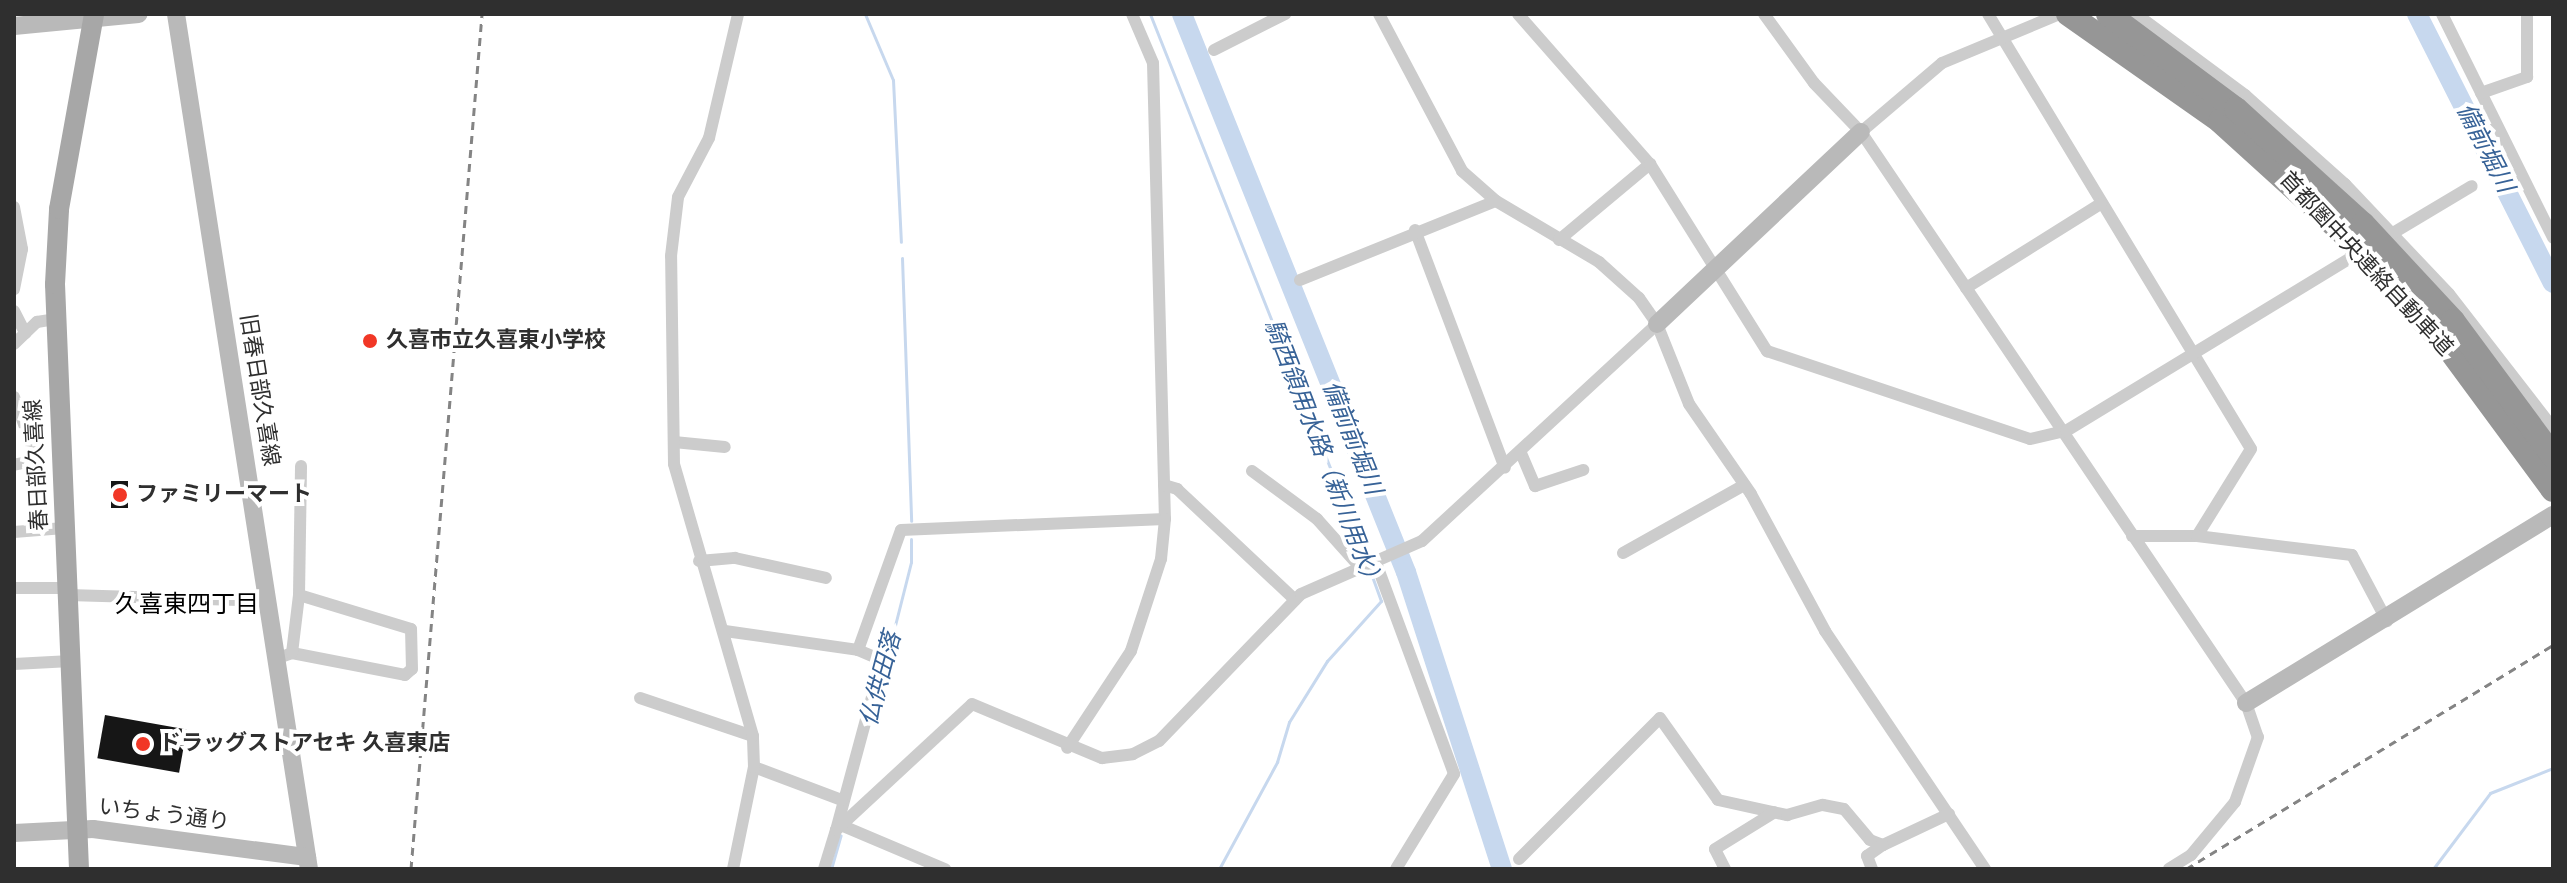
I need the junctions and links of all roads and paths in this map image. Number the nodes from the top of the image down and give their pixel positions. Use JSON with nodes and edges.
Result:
{"nodes":[{"id":1,"x":138,"y":14,"type":"edge"},
{"id":2,"x":176,"y":14,"type":"edge"},
{"id":3,"x":738,"y":14,"type":"edge"},
{"id":4,"x":1132,"y":14,"type":"edge"},
{"id":5,"x":1285,"y":14,"type":"edge"},
{"id":6,"x":1379,"y":14,"type":"edge"},
{"id":7,"x":1518,"y":14,"type":"edge"},
{"id":8,"x":1764,"y":14,"type":"edge"},
{"id":9,"x":1988,"y":14,"type":"edge"},
{"id":10,"x":2060,"y":14,"type":"edge"},
{"id":11,"x":2068,"y":14,"type":"edge"},
{"id":12,"x":2108,"y":14,"type":"edge"},
{"id":13,"x":2136,"y":14,"type":"edge"},
{"id":14,"x":2442,"y":14,"type":"edge"},
{"id":15,"x":2527,"y":14,"type":"edge"},
{"id":16,"x":94,"y":16,"type":"edge"},
{"id":17,"x":14,"y":26,"type":"edge"},
{"id":18,"x":2003,"y":36,"type":"junction"},
{"id":19,"x":1214,"y":50,"type":"dead end"},
{"id":20,"x":2481,"y":93,"type":"junction"},
{"id":21,"x":1861,"y":132,"type":"junction"},
{"id":22,"x":2297,"y":139,"type":"junction"},
{"id":23,"x":2234,"y":157,"type":"dead end"},
{"id":24,"x":1650,"y":164,"type":"junction"},
{"id":25,"x":2472,"y":186,"type":"dead end"},
{"id":26,"x":1496,"y":201,"type":"junction"},
{"id":27,"x":2102,"y":203,"type":"junction"},
{"id":28,"x":14,"y":207,"type":"edge"},
{"id":29,"x":1415,"y":230,"type":"junction"},
{"id":30,"x":2394,"y":232,"type":"junction"},
{"id":31,"x":2553,"y":238,"type":"edge"},
{"id":32,"x":1559,"y":240,"type":"junction"},
{"id":33,"x":1719,"y":267,"type":"junction"},
{"id":34,"x":1300,"y":280,"type":"dead end"},
{"id":35,"x":1966,"y":288,"type":"junction"},
{"id":36,"x":14,"y":289,"type":"edge"},
{"id":37,"x":14,"y":311,"type":"edge"},
{"id":38,"x":55,"y":319,"type":"junction"},
{"id":39,"x":1657,"y":324,"type":"junction"},
{"id":40,"x":25,"y":333,"type":"junction"},
{"id":41,"x":14,"y":344,"type":"edge"},
{"id":42,"x":2194,"y":358,"type":"junction"},
{"id":43,"x":14,"y":397,"type":"edge"},
{"id":44,"x":2553,"y":428,"type":"edge"},
{"id":45,"x":2066,"y":431,"type":"junction"},
{"id":46,"x":674,"y":442,"type":"junction"},
{"id":47,"x":725,"y":447,"type":"dead end"},
{"id":48,"x":60,"y":448,"type":"junction"},
{"id":49,"x":34,"y":450,"type":"junction"},
{"id":50,"x":1521,"y":453,"type":"junction"},
{"id":51,"x":2553,"y":456,"type":"edge"},
{"id":52,"x":14,"y":465,"type":"edge"},
{"id":53,"x":301,"y":466,"type":"dead end"},
{"id":54,"x":1505,"y":468,"type":"junction"},
{"id":55,"x":1583,"y":470,"type":"dead end"},
{"id":56,"x":1252,"y":471,"type":"dead end"},
{"id":57,"x":1164,"y":485,"type":"junction"},
{"id":58,"x":1744,"y":485,"type":"junction"},
{"id":59,"x":2553,"y":490,"type":"edge"},
{"id":60,"x":2553,"y":515,"type":"edge"},
{"id":61,"x":1165,"y":519,"type":"junction"},
{"id":62,"x":64,"y":528,"type":"junction"},
{"id":63,"x":14,"y":532,"type":"edge"},
{"id":64,"x":2132,"y":536,"type":"junction"},
{"id":65,"x":2197,"y":536,"type":"junction"},
{"id":66,"x":1623,"y":553,"type":"dead end"},
{"id":67,"x":1375,"y":560,"type":"junction"},
{"id":68,"x":699,"y":561,"type":"junction"},
{"id":69,"x":1359,"y":566,"type":"junction"},
{"id":70,"x":826,"y":578,"type":"dead end"},
{"id":71,"x":14,"y":588,"type":"edge"},
{"id":72,"x":68,"y":592,"type":"junction"},
{"id":73,"x":299,"y":595,"type":"junction"},
{"id":74,"x":1295,"y":600,"type":"junction"},
{"id":75,"x":268,"y":601,"type":"junction"},
{"id":76,"x":2387,"y":621,"type":"junction"},
{"id":77,"x":725,"y":631,"type":"junction"},
{"id":78,"x":858,"y":650,"type":"junction"},
{"id":79,"x":285,"y":655,"type":"junction"},
{"id":80,"x":71,"y":661,"type":"junction"},
{"id":81,"x":14,"y":664,"type":"edge"},
{"id":82,"x":640,"y":698,"type":"dead end"},
{"id":83,"x":2246,"y":703,"type":"junction"},
{"id":84,"x":753,"y":736,"type":"junction"},
{"id":85,"x":1067,"y":748,"type":"junction"},
{"id":86,"x":754,"y":767,"type":"junction"},
{"id":87,"x":842,"y":800,"type":"junction"},
{"id":88,"x":1775,"y":812,"type":"junction"},
{"id":89,"x":1949,"y":814,"type":"junction"},
{"id":90,"x":77,"y":828,"type":"junction"},
{"id":91,"x":840,"y":828,"type":"junction"},
{"id":92,"x":14,"y":833,"type":"edge"},
{"id":93,"x":1883,"y":845,"type":"junction"},
{"id":94,"x":1519,"y":859,"type":"dead end"},
{"id":95,"x":308,"y":863,"type":"edge"},
{"id":96,"x":79,"y":869,"type":"edge"},
{"id":97,"x":733,"y":869,"type":"edge"},
{"id":98,"x":824,"y":869,"type":"edge"},
{"id":99,"x":945,"y":869,"type":"edge"},
{"id":100,"x":1396,"y":869,"type":"edge"},
{"id":101,"x":1725,"y":869,"type":"edge"},
{"id":102,"x":1872,"y":869,"type":"edge"},
{"id":103,"x":1985,"y":869,"type":"edge"},
{"id":104,"x":2169,"y":869,"type":"edge"}],
"edges":[{"from":1,"to":16,"type":"street"},
{"from":2,"to":75,"type":"street","name":"旧春日部久喜線"},
{"from":3,"to":46,"type":"street"},
{"from":4,"to":57,"type":"street"},
{"from":5,"to":19,"type":"street"},
{"from":6,"to":26,"type":"street"},
{"from":7,"to":24,"type":"street"},
{"from":8,"to":21,"type":"street"},
{"from":9,"to":18,"type":"street"},
{"from":10,"to":18,"type":"street"},
{"from":11,"to":59,"type":"highway","name":"首都圏中央連絡自動車道","bridge":true},
{"from":12,"to":51,"type":"highway","name":"首都圏中央連絡自動車道","bridge":true},
{"from":13,"to":22,"type":"street"},
{"from":14,"to":20,"type":"street"},
{"from":15,"to":20,"type":"street"},
{"from":16,"to":17,"type":"street"},
{"from":16,"to":38,"type":"main road","name":"春日部久喜線"},
{"from":18,"to":21,"type":"street"},
{"from":18,"to":27,"type":"street"},
{"from":20,"to":31,"type":"street"},
{"from":21,"to":33,"type":"street"},
{"from":21,"to":35,"type":"street"},
{"from":22,"to":23,"type":"street"},
{"from":22,"to":30,"type":"street"},
{"from":24,"to":32,"type":"street"},
{"from":24,"to":33,"type":"street"},
{"from":25,"to":30,"type":"street"},
{"from":26,"to":29,"type":"street"},
{"from":26,"to":32,"type":"street"},
{"from":27,"to":35,"type":"street"},
{"from":27,"to":42,"type":"street"},
{"from":28,"to":36,"type":"street"},
{"from":29,"to":34,"type":"street"},
{"from":29,"to":54,"type":"street"},
{"from":30,"to":42,"type":"street"},
{"from":30,"to":44,"type":"street"},
{"from":32,"to":39,"type":"street"},
{"from":33,"to":39,"type":"street"},
{"from":33,"to":45,"type":"street"},
{"from":35,"to":45,"type":"street"},
{"from":37,"to":40,"type":"street"},
{"from":38,"to":40,"type":"street"},
{"from":38,"to":48,"type":"main road","name":"春日部久喜線"},
{"from":39,"to":50,"type":"street"},
{"from":39,"to":58,"type":"street"},
{"from":40,"to":41,"type":"street"},
{"from":42,"to":45,"type":"street"},
{"from":42,"to":65,"type":"street"},
{"from":43,"to":49,"type":"street"},
{"from":45,"to":64,"type":"street"},
{"from":46,"to":47,"type":"street"},
{"from":46,"to":68,"type":"street"},
{"from":48,"to":49,"type":"street"},
{"from":48,"to":62,"type":"main road","name":"春日部久喜線"},
{"from":49,"to":52,"type":"street"},
{"from":50,"to":54,"type":"street"},
{"from":50,"to":55,"type":"street"},
{"from":53,"to":73,"type":"street"},
{"from":54,"to":67,"type":"street"},
{"from":56,"to":69,"type":"street"},
{"from":57,"to":61,"type":"street"},
{"from":57,"to":74,"type":"street"},
{"from":58,"to":66,"type":"street"},
{"from":58,"to":89,"type":"street"},
{"from":60,"to":76,"type":"street"},
{"from":61,"to":78,"type":"street"},
{"from":61,"to":85,"type":"street"},
{"from":62,"to":63,"type":"street"},
{"from":62,"to":72,"type":"main road","name":"春日部久喜線"},
{"from":64,"to":65,"type":"street"},
{"from":64,"to":83,"type":"street"},
{"from":65,"to":76,"type":"street"},
{"from":67,"to":69,"type":"street"},
{"from":67,"to":100,"type":"street"},
{"from":68,"to":70,"type":"street"},
{"from":68,"to":77,"type":"street"},
{"from":69,"to":74,"type":"street"},
{"from":71,"to":72,"type":"street"},
{"from":72,"to":75,"type":"street"},
{"from":72,"to":80,"type":"main road","name":"春日部久喜線"},
{"from":73,"to":79,"type":"street"},
{"from":73,"to":79,"type":"street"},
{"from":74,"to":85,"type":"street"},
{"from":75,"to":79,"type":"street","name":"旧春日部久喜線"},
{"from":76,"to":83,"type":"street"},
{"from":77,"to":78,"type":"street"},
{"from":77,"to":84,"type":"street"},
{"from":78,"to":87,"type":"street"},
{"from":79,"to":95,"type":"street","name":"旧春日部久喜線"},
{"from":80,"to":81,"type":"street"},
{"from":80,"to":90,"type":"main road","name":"春日部久喜線"},
{"from":82,"to":84,"type":"street"},
{"from":83,"to":104,"type":"street"},
{"from":84,"to":86,"type":"street"},
{"from":85,"to":91,"type":"street"},
{"from":86,"to":87,"type":"street"},
{"from":86,"to":97,"type":"street"},
{"from":87,"to":91,"type":"street"},
{"from":88,"to":93,"type":"street"},
{"from":88,"to":94,"type":"street"},
{"from":88,"to":101,"type":"street"},
{"from":89,"to":93,"type":"street"},
{"from":89,"to":103,"type":"street"},
{"from":90,"to":92,"type":"street","name":"いちょう通り"},
{"from":90,"to":95,"type":"street","name":"いちょう通り"},
{"from":90,"to":96,"type":"main road","name":"春日部久喜線"},
{"from":91,"to":98,"type":"street"},
{"from":91,"to":99,"type":"street"},
{"from":93,"to":102,"type":"street"}]}
